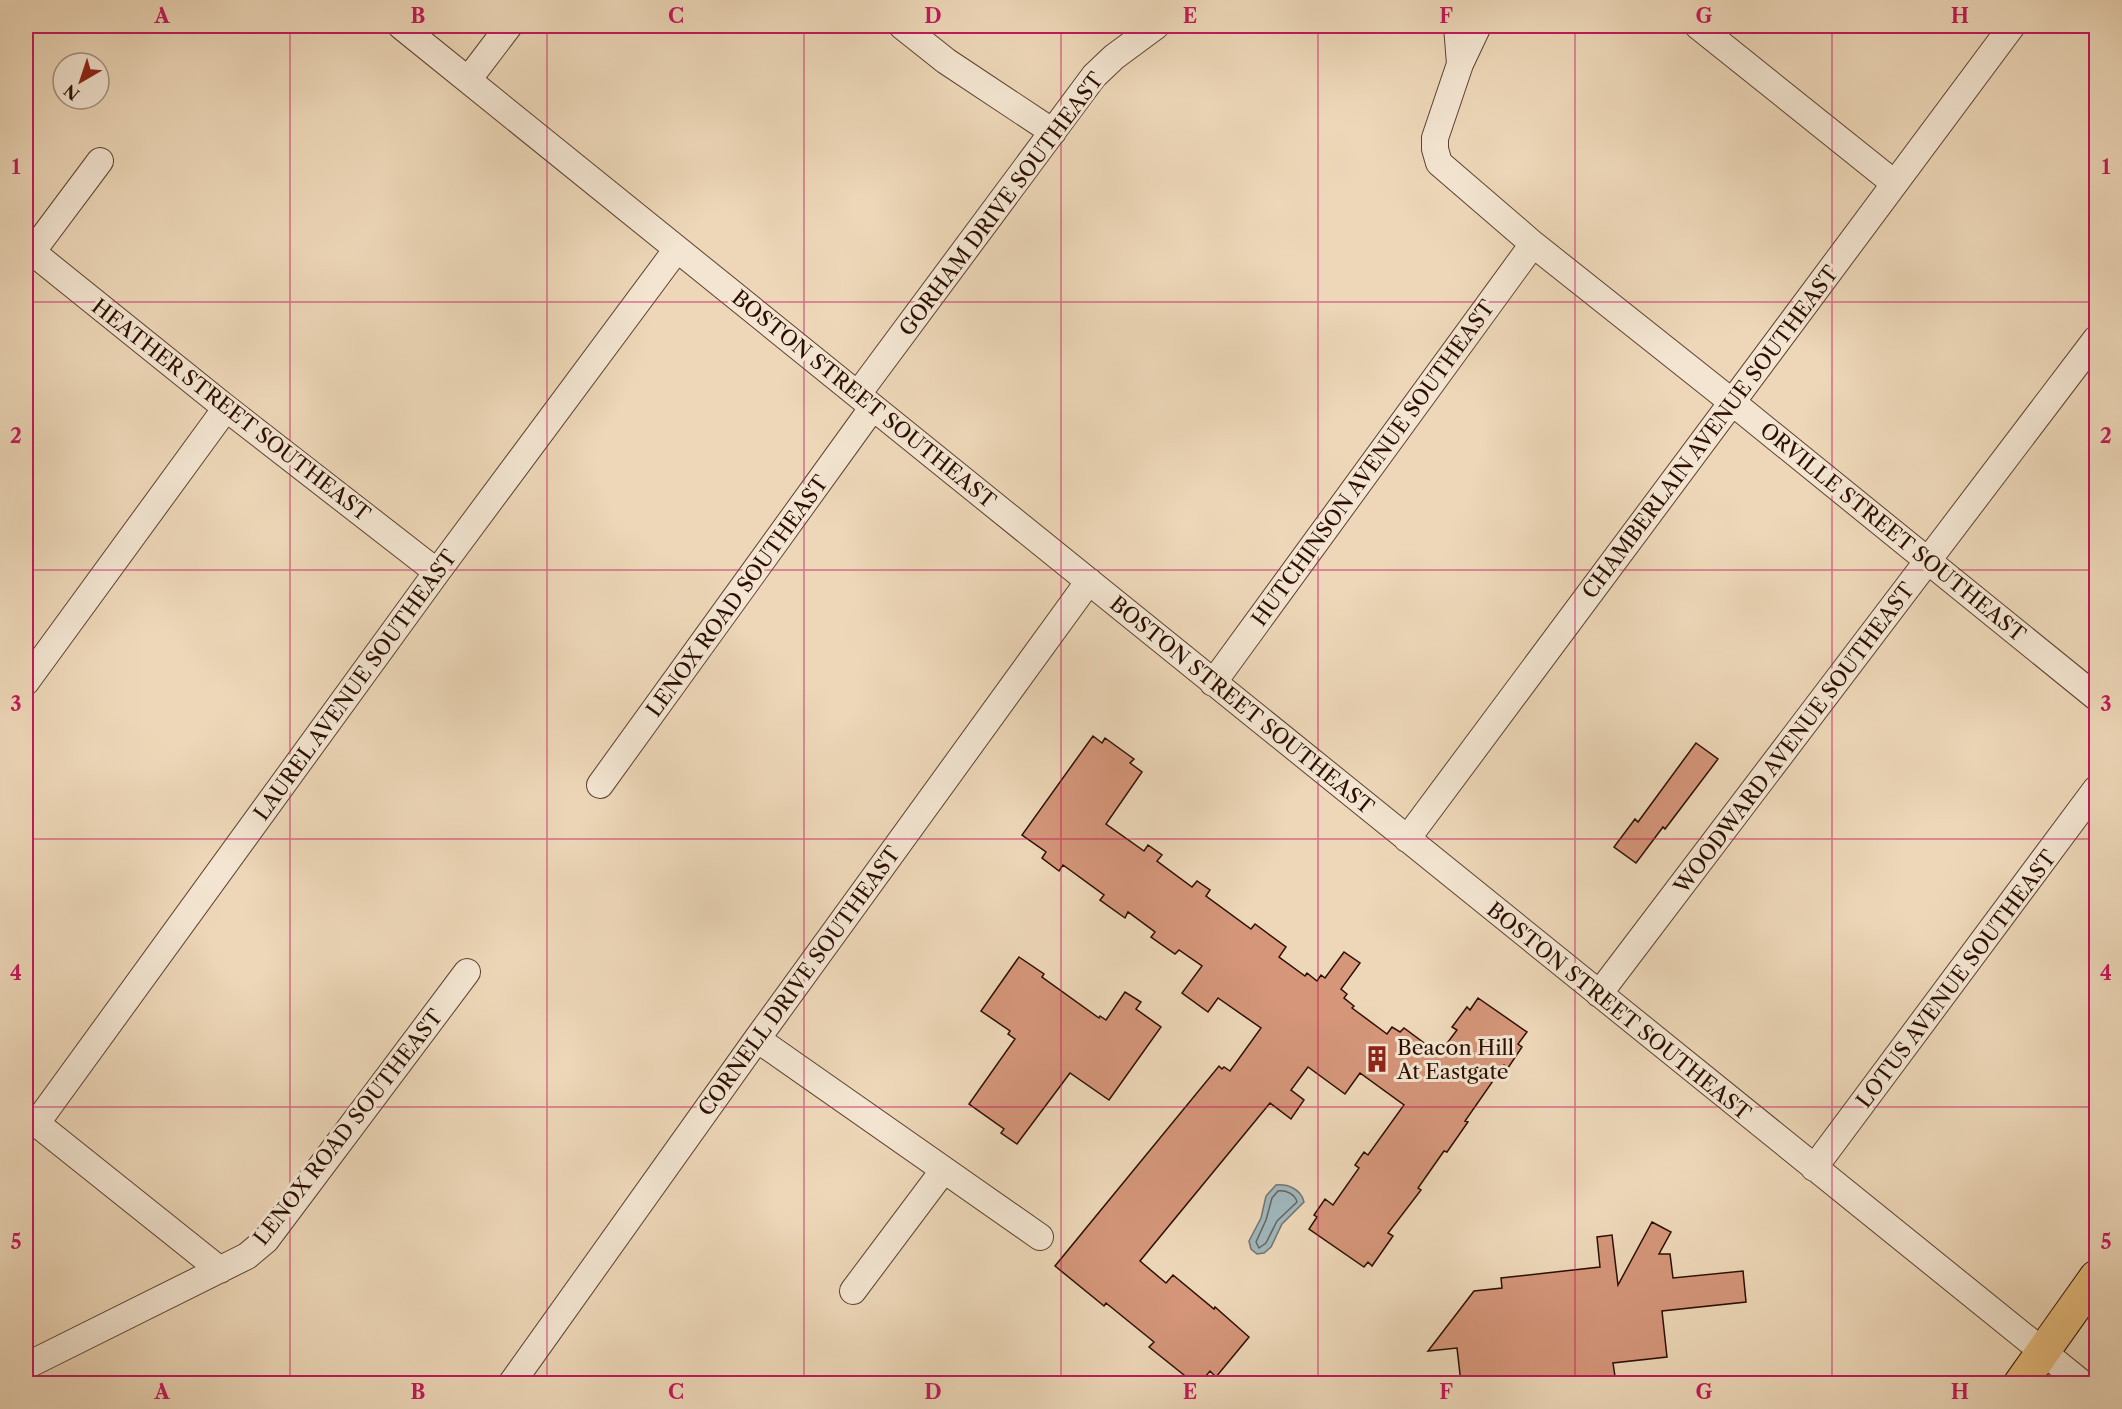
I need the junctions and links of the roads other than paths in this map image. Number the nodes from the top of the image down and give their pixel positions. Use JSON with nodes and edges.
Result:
{"nodes":[{"id":1,"x":401,"y":26,"type":"edge"},
{"id":2,"x":508,"y":26,"type":"edge"},
{"id":3,"x":902,"y":26,"type":"edge"},
{"id":4,"x":1156,"y":26,"type":"edge"},
{"id":5,"x":1457,"y":26,"type":"edge"},
{"id":6,"x":1479,"y":26,"type":"edge"},
{"id":7,"x":1698,"y":26,"type":"edge"},
{"id":8,"x":2013,"y":26,"type":"edge"},
{"id":9,"x":1460,"y":64,"type":"junction"},
{"id":10,"x":468,"y":80,"type":"junction"},
{"id":11,"x":1053,"y":132,"type":"junction"},
{"id":12,"x":100,"y":161,"type":"dead end"},
{"id":13,"x":1894,"y":183,"type":"junction"},
{"id":14,"x":1533,"y":244,"type":"junction"},
{"id":15,"x":677,"y":249,"type":"junction"},
{"id":16,"x":29,"y":250,"type":"edge"},
{"id":17,"x":2097,"y":339,"type":"edge"},
{"id":18,"x":866,"y":400,"type":"junction"},
{"id":19,"x":1732,"y":402,"type":"junction"},
{"id":20,"x":226,"y":408,"type":"junction"},
{"id":21,"x":1929,"y":561,"type":"junction"},
{"id":22,"x":437,"y":572,"type":"junction"},
{"id":23,"x":1089,"y":581,"type":"junction"},
{"id":24,"x":26,"y":682,"type":"edge"},
{"id":25,"x":1213,"y":683,"type":"junction"},
{"id":26,"x":2097,"y":697,"type":"edge"},
{"id":27,"x":600,"y":785,"type":"dead end"},
{"id":28,"x":2097,"y":789,"type":"edge"},
{"id":29,"x":1407,"y":838,"type":"junction"},
{"id":30,"x":467,"y":972,"type":"dead end"},
{"id":31,"x":1599,"y":994,"type":"junction"},
{"id":32,"x":757,"y":1039,"type":"junction"},
{"id":33,"x":31,"y":1119,"type":"edge"},
{"id":34,"x":1814,"y":1168,"type":"junction"},
{"id":35,"x":943,"y":1171,"type":"junction"},
{"id":36,"x":1040,"y":1237,"type":"dead end"},
{"id":37,"x":220,"y":1270,"type":"junction"},
{"id":38,"x":2097,"y":1277,"type":"edge"},
{"id":39,"x":853,"y":1291,"type":"dead end"},
{"id":40,"x":2044,"y":1351,"type":"junction"},
{"id":41,"x":26,"y":1366,"type":"edge"},
{"id":42,"x":511,"y":1383,"type":"edge"},
{"id":43,"x":2020,"y":1383,"type":"edge"},
{"id":44,"x":2083,"y":1383,"type":"edge"}],
"edges":[{"from":1,"to":10,"type":"street","name":"BOSTON STREET SOUTHEAST"},
{"from":2,"to":10,"type":"street"},
{"from":3,"to":11,"type":"street"},
{"from":4,"to":11,"type":"street","name":"GORHAM DRIVE SOUTHEAST"},
{"from":5,"to":9,"type":"street"},
{"from":6,"to":9,"type":"street"},
{"from":7,"to":13,"type":"street"},
{"from":8,"to":13,"type":"street","name":"CHAMBERLAIN AVENUE SOUTHEAST"},
{"from":9,"to":14,"type":"street","name":"ORVILLE STREET SOUTHEAST"},
{"from":10,"to":15,"type":"street","name":"BOSTON STREET SOUTHEAST"},
{"from":11,"to":18,"type":"street","name":"GORHAM DRIVE SOUTHEAST"},
{"from":12,"to":16,"type":"street"},
{"from":13,"to":19,"type":"street","name":"CHAMBERLAIN AVENUE SOUTHEAST"},
{"from":14,"to":19,"type":"street","name":"ORVILLE STREET SOUTHEAST"},
{"from":14,"to":25,"type":"street","name":"HUTCHINSON AVENUE SOUTHEAST"},
{"from":15,"to":18,"type":"street","name":"BOSTON STREET SOUTHEAST"},
{"from":15,"to":22,"type":"street","name":"LAUREL AVENUE SOUTHEAST"},
{"from":16,"to":20,"type":"street","name":"HEATHER STREET SOUTHEAST"},
{"from":17,"to":21,"type":"street","name":"WOODWARD AVENUE SOUTHEAST"},
{"from":18,"to":23,"type":"street","name":"BOSTON STREET SOUTHEAST"},
{"from":18,"to":27,"type":"street","name":"LENOX ROAD SOUTHEAST"},
{"from":19,"to":21,"type":"street","name":"ORVILLE STREET SOUTHEAST"},
{"from":19,"to":29,"type":"street","name":"CHAMBERLAIN AVENUE SOUTHEAST"},
{"from":20,"to":22,"type":"street","name":"HEATHER STREET SOUTHEAST"},
{"from":20,"to":24,"type":"street"},
{"from":21,"to":26,"type":"street","name":"ORVILLE STREET SOUTHEAST"},
{"from":21,"to":31,"type":"street","name":"WOODWARD AVENUE SOUTHEAST"},
{"from":22,"to":33,"type":"street","name":"LAUREL AVENUE SOUTHEAST"},
{"from":23,"to":25,"type":"street","name":"BOSTON STREET SOUTHEAST"},
{"from":23,"to":32,"type":"street","name":"CORNELL DRIVE SOUTHEAST"},
{"from":25,"to":29,"type":"street","name":"BOSTON STREET SOUTHEAST"},
{"from":28,"to":34,"type":"street","name":"LOTUS AVENUE SOUTHEAST"},
{"from":29,"to":31,"type":"street","name":"BOSTON STREET SOUTHEAST"},
{"from":30,"to":37,"type":"street","name":"LENOX ROAD SOUTHEAST"},
{"from":31,"to":34,"type":"street","name":"BOSTON STREET SOUTHEAST"},
{"from":32,"to":35,"type":"street"},
{"from":32,"to":42,"type":"street","name":"CORNELL DRIVE SOUTHEAST"},
{"from":33,"to":37,"type":"street"},
{"from":34,"to":40,"type":"street","name":"BOSTON STREET SOUTHEAST"},
{"from":35,"to":36,"type":"street"},
{"from":35,"to":39,"type":"street"},
{"from":37,"to":41,"type":"street","name":"LENOX ROAD SOUTHEAST"},
{"from":38,"to":40,"type":"main road"},
{"from":40,"to":43,"type":"main road"},
{"from":40,"to":44,"type":"street","name":"BOSTON STREET SOUTHEAST"}]}
